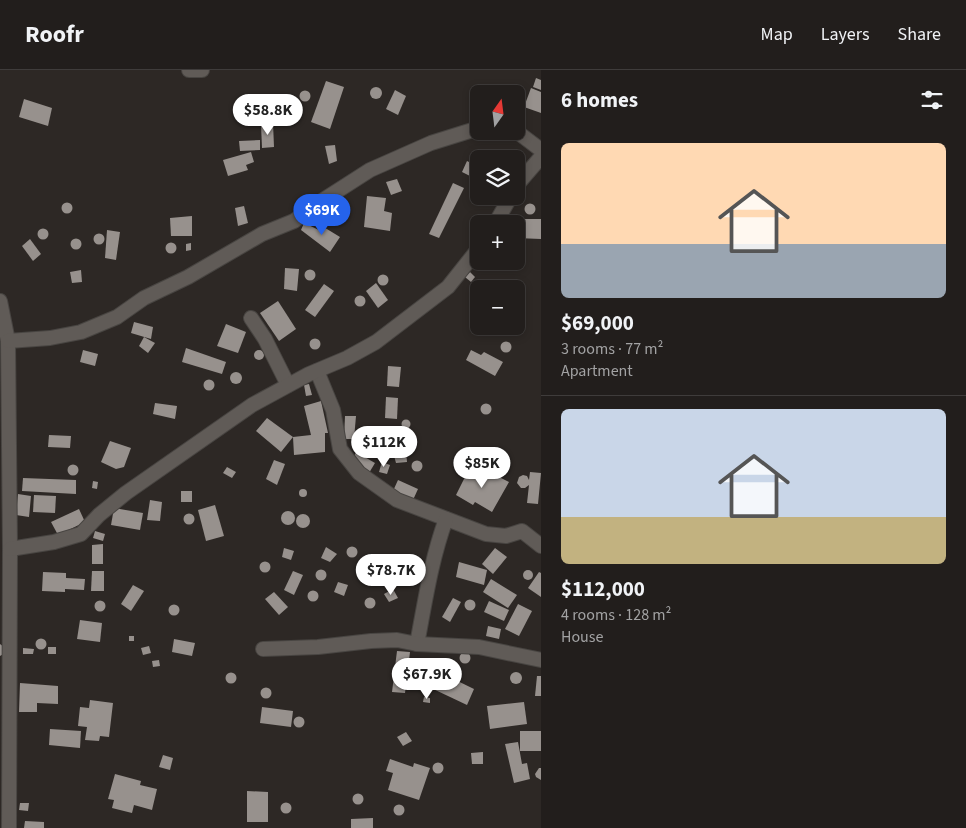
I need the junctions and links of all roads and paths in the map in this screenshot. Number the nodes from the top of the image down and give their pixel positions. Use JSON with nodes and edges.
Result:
{"nodes":[{"id":1,"x":189,"y":70,"type":"edge"},
{"id":2,"x":202,"y":70,"type":"edge"},
{"id":3,"x":470,"y":131,"type":"edge"},
{"id":4,"x":525,"y":138,"type":"edge"},
{"id":5,"x":541,"y":150,"type":"edge"},
{"id":6,"x":541,"y":156,"type":"edge"},
{"id":7,"x":525,"y":175,"type":"edge"},
{"id":8,"x":470,"y":259,"type":"edge"},
{"id":9,"x":0,"y":301,"type":"edge"},
{"id":10,"x":251,"y":318,"type":"dead end"},
{"id":11,"x":8,"y":340,"type":"junction"},
{"id":12,"x":317,"y":370,"type":"junction"},
{"id":13,"x":288,"y":385,"type":"junction"},
{"id":14,"x":446,"y":519,"type":"junction"},
{"id":15,"x":541,"y":546,"type":"edge"},
{"id":16,"x":6,"y":556,"type":"edge"},
{"id":17,"x":417,"y":644,"type":"junction"},
{"id":18,"x":263,"y":649,"type":"dead end"},
{"id":19,"x":541,"y":660,"type":"edge"},
{"id":20,"x":9,"y":828,"type":"edge"}],
"edges":[{"from":1,"to":2,"type":"street"},
{"from":3,"to":11,"type":"street"},
{"from":4,"to":5,"type":"street"},
{"from":6,"to":7,"type":"street"},
{"from":8,"to":12,"type":"street"},
{"from":9,"to":11,"type":"street"},
{"from":10,"to":13,"type":"street"},
{"from":11,"to":16,"type":"street"},
{"from":12,"to":13,"type":"street"},
{"from":12,"to":14,"type":"street"},
{"from":13,"to":16,"type":"street"},
{"from":14,"to":15,"type":"street"},
{"from":14,"to":17,"type":"street"},
{"from":16,"to":20,"type":"street"},
{"from":17,"to":18,"type":"street"},
{"from":17,"to":19,"type":"street"}]}
